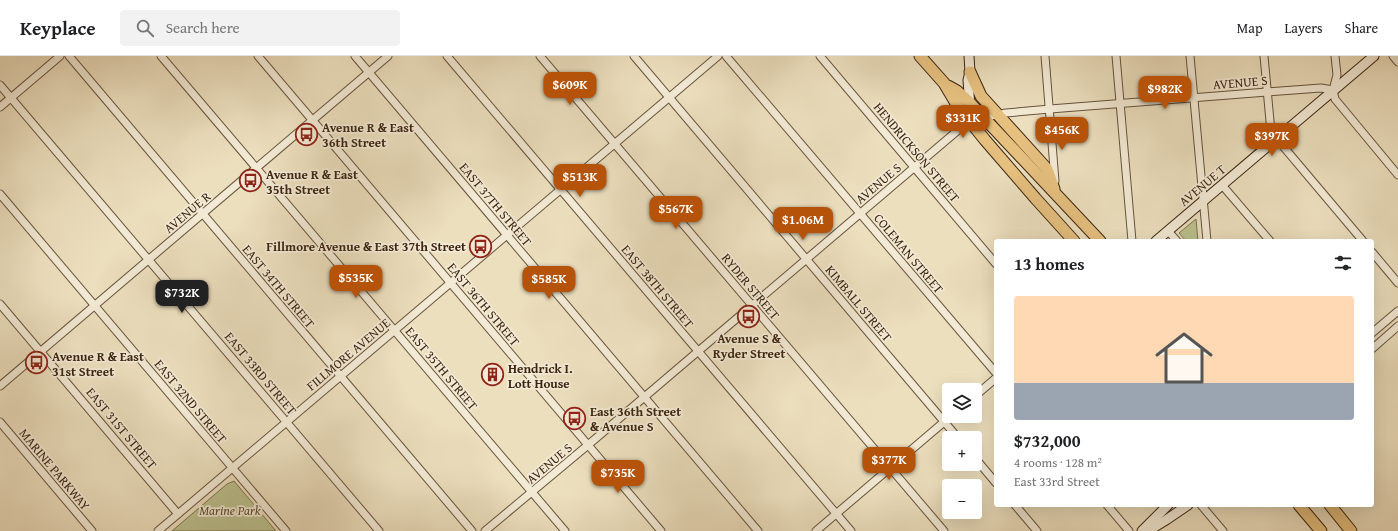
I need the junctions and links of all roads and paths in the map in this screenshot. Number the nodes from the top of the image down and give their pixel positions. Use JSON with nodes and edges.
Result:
{"nodes":[{"id":1,"x":60,"y":56,"type":"edge"},
{"id":2,"x":69,"y":56,"type":"edge"},
{"id":3,"x":161,"y":56,"type":"edge"},
{"id":4,"x":258,"y":56,"type":"edge"},
{"id":5,"x":355,"y":56,"type":"edge"},
{"id":6,"x":388,"y":56,"type":"edge"},
{"id":7,"x":448,"y":56,"type":"edge"},
{"id":8,"x":540,"y":56,"type":"edge"},
{"id":9,"x":634,"y":56,"type":"edge"},
{"id":10,"x":718,"y":56,"type":"edge"},
{"id":11,"x":726,"y":56,"type":"edge"},
{"id":12,"x":820,"y":56,"type":"edge"},
{"id":13,"x":920,"y":56,"type":"edge"},
{"id":14,"x":969,"y":56,"type":"edge"},
{"id":15,"x":1045,"y":56,"type":"edge"},
{"id":16,"x":1116,"y":56,"type":"edge"},
{"id":17,"x":1190,"y":56,"type":"edge"},
{"id":18,"x":1264,"y":56,"type":"edge"},
{"id":19,"x":1335,"y":56,"type":"edge"},
{"id":20,"x":1374,"y":56,"type":"edge"},
{"id":21,"x":1393,"y":56,"type":"edge"},
{"id":22,"x":1398,"y":62,"type":"edge"},
{"id":23,"x":369,"y":72,"type":"junction"},
{"id":24,"x":970,"y":72,"type":"junction"},
{"id":25,"x":944,"y":83,"type":"junction"},
{"id":26,"x":0,"y":85,"type":"edge"},
{"id":27,"x":1333,"y":90,"type":"junction"},
{"id":28,"x":1267,"y":92,"type":"junction"},
{"id":29,"x":669,"y":97,"type":"junction"},
{"id":30,"x":11,"y":98,"type":"junction"},
{"id":31,"x":1194,"y":98,"type":"junction"},
{"id":32,"x":970,"y":103,"type":"junction"},
{"id":33,"x":1120,"y":104,"type":"junction"},
{"id":34,"x":0,"y":107,"type":"edge"},
{"id":35,"x":1050,"y":109,"type":"junction"},
{"id":36,"x":997,"y":114,"type":"junction"},
{"id":37,"x":984,"y":117,"type":"junction"},
{"id":38,"x":312,"y":120,"type":"junction"},
{"id":39,"x":970,"y":120,"type":"junction"},
{"id":40,"x":1277,"y":139,"type":"junction"},
{"id":41,"x":614,"y":143,"type":"junction"},
{"id":42,"x":257,"y":168,"type":"junction"},
{"id":43,"x":914,"y":168,"type":"junction"},
{"id":44,"x":1398,"y":175,"type":"edge"},
{"id":45,"x":1222,"y":185,"type":"junction"},
{"id":46,"x":560,"y":189,"type":"junction"},
{"id":47,"x":0,"y":194,"type":"edge"},
{"id":48,"x":1056,"y":194,"type":"junction"},
{"id":49,"x":1202,"y":202,"type":"junction"},
{"id":50,"x":203,"y":214,"type":"junction"},
{"id":51,"x":860,"y":214,"type":"junction"},
{"id":52,"x":1168,"y":231,"type":"junction"},
{"id":53,"x":507,"y":235,"type":"junction"},
{"id":54,"x":1072,"y":239,"type":"edge"},
{"id":55,"x":1098,"y":239,"type":"edge"},
{"id":56,"x":1132,"y":239,"type":"edge"},
{"id":57,"x":1158,"y":239,"type":"edge"},
{"id":58,"x":1175,"y":239,"type":"edge"},
{"id":59,"x":1207,"y":239,"type":"edge"},
{"id":60,"x":1268,"y":239,"type":"edge"},
{"id":61,"x":1361,"y":239,"type":"edge"},
{"id":62,"x":1374,"y":254,"type":"edge"},
{"id":63,"x":149,"y":260,"type":"junction"},
{"id":64,"x":806,"y":260,"type":"junction"},
{"id":65,"x":994,"y":262,"type":"edge"},
{"id":66,"x":450,"y":283,"type":"junction"},
{"id":67,"x":1398,"y":283,"type":"edge"},
{"id":68,"x":0,"y":304,"type":"edge"},
{"id":69,"x":752,"y":305,"type":"junction"},
{"id":70,"x":95,"y":306,"type":"junction"},
{"id":71,"x":1398,"y":311,"type":"edge"},
{"id":72,"x":1398,"y":326,"type":"edge"},
{"id":73,"x":395,"y":330,"type":"junction"},
{"id":74,"x":1374,"y":331,"type":"edge"},
{"id":75,"x":1374,"y":347,"type":"edge"},
{"id":76,"x":698,"y":351,"type":"junction"},
{"id":77,"x":41,"y":352,"type":"junction"},
{"id":78,"x":994,"y":371,"type":"edge"},
{"id":79,"x":340,"y":376,"type":"junction"},
{"id":80,"x":994,"y":380,"type":"edge"},
{"id":81,"x":0,"y":386,"type":"edge"},
{"id":82,"x":982,"y":390,"type":"edge"},
{"id":83,"x":644,"y":397,"type":"junction"},
{"id":84,"x":942,"y":420,"type":"edge"},
{"id":85,"x":0,"y":422,"type":"edge"},
{"id":86,"x":286,"y":422,"type":"junction"},
{"id":87,"x":943,"y":423,"type":"edge"},
{"id":88,"x":945,"y":423,"type":"edge"},
{"id":89,"x":952,"y":431,"type":"edge"},
{"id":90,"x":588,"y":445,"type":"junction"},
{"id":91,"x":982,"y":466,"type":"edge"},
{"id":92,"x":232,"y":468,"type":"junction"},
{"id":93,"x":890,"y":468,"type":"junction"},
{"id":94,"x":994,"y":481,"type":"edge"},
{"id":95,"x":532,"y":492,"type":"junction"},
{"id":96,"x":1017,"y":507,"type":"edge"},
{"id":97,"x":1109,"y":507,"type":"edge"},
{"id":98,"x":1166,"y":507,"type":"edge"},
{"id":99,"x":1185,"y":507,"type":"edge"},
{"id":100,"x":1203,"y":507,"type":"edge"},
{"id":101,"x":1301,"y":507,"type":"edge"},
{"id":102,"x":1330,"y":507,"type":"edge"},
{"id":103,"x":178,"y":514,"type":"junction"},
{"id":104,"x":836,"y":514,"type":"junction"},
{"id":105,"x":92,"y":531,"type":"edge"},
{"id":106,"x":158,"y":531,"type":"edge"},
{"id":107,"x":286,"y":531,"type":"edge"},
{"id":108,"x":379,"y":531,"type":"edge"},
{"id":109,"x":472,"y":531,"type":"edge"},
{"id":110,"x":485,"y":531,"type":"edge"},
{"id":111,"x":565,"y":531,"type":"edge"},
{"id":112,"x":661,"y":531,"type":"edge"},
{"id":113,"x":758,"y":531,"type":"edge"},
{"id":114,"x":816,"y":531,"type":"edge"},
{"id":115,"x":851,"y":531,"type":"edge"},
{"id":116,"x":944,"y":531,"type":"edge"},
{"id":117,"x":1037,"y":531,"type":"edge"},
{"id":118,"x":1129,"y":531,"type":"edge"},
{"id":119,"x":1142,"y":531,"type":"edge"},
{"id":120,"x":1148,"y":531,"type":"edge"},
{"id":121,"x":1223,"y":531,"type":"edge"},
{"id":122,"x":1321,"y":531,"type":"edge"},
{"id":123,"x":1351,"y":531,"type":"edge"}],
"edges":[{"from":1,"to":30,"type":"street"},
{"from":2,"to":50,"type":"street","name":"EAST 34TH STREET"},
{"from":3,"to":42,"type":"street","name":"EAST 35TH STREET"},
{"from":4,"to":38,"type":"street","name":"EAST 36TH STREET"},
{"from":5,"to":23,"type":"street","name":"EAST 37TH STREET"},
{"from":6,"to":23,"type":"street","name":"AVENUE R"},
{"from":7,"to":46,"type":"street","name":"EAST 38TH STREET"},
{"from":8,"to":41,"type":"street","name":"RYDER STREET"},
{"from":9,"to":29,"type":"street","name":"KIMBALL STREET"},
{"from":10,"to":29,"type":"street","name":"FILLMORE AVENUE"},
{"from":11,"to":51,"type":"street","name":"COLEMAN STREET"},
{"from":12,"to":43,"type":"street","name":"HENDRICKSON STREET"},
{"from":13,"to":25,"type":"main road"},
{"from":14,"to":24,"type":"main road"},
{"from":15,"to":35,"type":"street"},
{"from":16,"to":33,"type":"street"},
{"from":17,"to":31,"type":"street"},
{"from":18,"to":28,"type":"street"},
{"from":19,"to":27,"type":"street"},
{"from":20,"to":27,"type":"main road","name":"AVENUE T"},
{"from":21,"to":22,"type":"street"},
{"from":23,"to":38,"type":"street","name":"AVENUE R"},
{"from":23,"to":53,"type":"street","name":"EAST 37TH STREET"},
{"from":24,"to":32,"type":"main road"},
{"from":24,"to":36,"type":"main road"},
{"from":25,"to":32,"type":"main road"},
{"from":25,"to":39,"type":"main road"},
{"from":26,"to":30,"type":"street","name":"EAST 33RD STREET"},
{"from":27,"to":28,"type":"street","name":"AVENUE S"},
{"from":27,"to":40,"type":"main road","name":"AVENUE T"},
{"from":27,"to":44,"type":"street"},
{"from":28,"to":31,"type":"street","name":"AVENUE S"},
{"from":28,"to":40,"type":"street"},
{"from":29,"to":41,"type":"street","name":"FILLMORE AVENUE"},
{"from":29,"to":64,"type":"street","name":"KIMBALL STREET"},
{"from":30,"to":34,"type":"street"},
{"from":30,"to":63,"type":"street","name":"EAST 33RD STREET"},
{"from":31,"to":33,"type":"street","name":"AVENUE S"},
{"from":31,"to":49,"type":"street"},
{"from":32,"to":37,"type":"main road"},
{"from":32,"to":39,"type":"main road"},
{"from":33,"to":35,"type":"street","name":"AVENUE S"},
{"from":33,"to":56,"type":"street"},
{"from":35,"to":36,"type":"street","name":"AVENUE S"},
{"from":35,"to":48,"type":"street"},
{"from":36,"to":37,"type":"street","name":"AVENUE S"},
{"from":36,"to":48,"type":"main road"},
{"from":37,"to":39,"type":"street","name":"AVENUE S"},
{"from":37,"to":48,"type":"main road"},
{"from":38,"to":42,"type":"street","name":"AVENUE R"},
{"from":38,"to":66,"type":"street","name":"EAST 36TH STREET"},
{"from":39,"to":43,"type":"street","name":"AVENUE S"},
{"from":39,"to":54,"type":"main road"},
{"from":40,"to":45,"type":"main road","name":"AVENUE T"},
{"from":40,"to":61,"type":"street"},
{"from":41,"to":46,"type":"street","name":"FILLMORE AVENUE"},
{"from":41,"to":69,"type":"street","name":"RYDER STREET"},
{"from":42,"to":50,"type":"street","name":"AVENUE R"},
{"from":42,"to":73,"type":"street","name":"EAST 35TH STREET"},
{"from":43,"to":51,"type":"street","name":"AVENUE S"},
{"from":43,"to":65,"type":"street","name":"HENDRICKSON STREET"},
{"from":45,"to":49,"type":"main road","name":"AVENUE T"},
{"from":45,"to":60,"type":"street"},
{"from":46,"to":53,"type":"street","name":"FILLMORE AVENUE"},
{"from":46,"to":76,"type":"street","name":"EAST 38TH STREET"},
{"from":47,"to":70,"type":"street","name":"EAST 32ND STREET"},
{"from":48,"to":55,"type":"main road"},
{"from":49,"to":52,"type":"main road","name":"AVENUE T"},
{"from":49,"to":59,"type":"street"},
{"from":50,"to":63,"type":"street","name":"AVENUE R"},
{"from":50,"to":79,"type":"street","name":"EAST 34TH STREET"},
{"from":51,"to":64,"type":"street","name":"AVENUE S"},
{"from":51,"to":78,"type":"street","name":"COLEMAN STREET"},
{"from":52,"to":57,"type":"main road","name":"AVENUE T"},
{"from":52,"to":58,"type":"street"},
{"from":53,"to":66,"type":"street","name":"FILLMORE AVENUE"},
{"from":53,"to":83,"type":"street","name":"EAST 37TH STREET"},
{"from":62,"to":67,"type":"street"},
{"from":63,"to":70,"type":"street","name":"AVENUE R"},
{"from":63,"to":86,"type":"street","name":"EAST 33RD STREET"},
{"from":64,"to":69,"type":"street","name":"AVENUE S"},
{"from":64,"to":84,"type":"street","name":"KIMBALL STREET"},
{"from":66,"to":73,"type":"street","name":"FILLMORE AVENUE"},
{"from":66,"to":90,"type":"street","name":"EAST 36TH STREET"},
{"from":68,"to":77,"type":"street","name":"EAST 31ST STREET"},
{"from":69,"to":76,"type":"street","name":"AVENUE S"},
{"from":69,"to":93,"type":"street","name":"RYDER STREET"},
{"from":70,"to":77,"type":"street","name":"AVENUE R"},
{"from":70,"to":92,"type":"street","name":"EAST 32ND STREET"},
{"from":71,"to":74,"type":"street"},
{"from":72,"to":75,"type":"street"},
{"from":73,"to":79,"type":"street","name":"FILLMORE AVENUE"},
{"from":73,"to":95,"type":"street","name":"EAST 35TH STREET"},
{"from":76,"to":83,"type":"street","name":"AVENUE S"},
{"from":76,"to":104,"type":"street","name":"EAST 38TH STREET"},
{"from":77,"to":81,"type":"street","name":"AVENUE R"},
{"from":77,"to":103,"type":"street","name":"EAST 31ST STREET"},
{"from":79,"to":86,"type":"street","name":"FILLMORE AVENUE"},
{"from":79,"to":109,"type":"street","name":"EAST 34TH STREET"},
{"from":80,"to":82,"type":"street"},
{"from":83,"to":90,"type":"street","name":"AVENUE S"},
{"from":83,"to":113,"type":"street","name":"EAST 37TH STREET"},
{"from":85,"to":105,"type":"street","name":"MARINE PARKWAY"},
{"from":86,"to":92,"type":"street","name":"FILLMORE AVENUE"},
{"from":86,"to":108,"type":"street","name":"EAST 33RD STREET"},
{"from":87,"to":93,"type":"street"},
{"from":88,"to":89,"type":"street","name":"KIMBALL STREET"},
{"from":90,"to":95,"type":"street","name":"AVENUE S"},
{"from":90,"to":112,"type":"street","name":"EAST 36TH STREET"},
{"from":91,"to":94,"type":"street"},
{"from":92,"to":103,"type":"street","name":"FILLMORE AVENUE"},
{"from":92,"to":107,"type":"street","name":"EAST 32ND STREET"},
{"from":93,"to":104,"type":"street"},
{"from":93,"to":116,"type":"street","name":"RYDER STREET"},
{"from":95,"to":110,"type":"street","name":"AVENUE S"},
{"from":95,"to":111,"type":"street","name":"EAST 35TH STREET"},
{"from":96,"to":117,"type":"street"},
{"from":97,"to":118,"type":"street"},
{"from":98,"to":119,"type":"main road"},
{"from":99,"to":120,"type":"main road"},
{"from":100,"to":121,"type":"street"},
{"from":101,"to":122,"type":"main road"},
{"from":102,"to":123,"type":"main road"},
{"from":103,"to":106,"type":"street","name":"FILLMORE AVENUE"},
{"from":104,"to":114,"type":"street"},
{"from":104,"to":115,"type":"street","name":"EAST 38TH STREET"}]}
